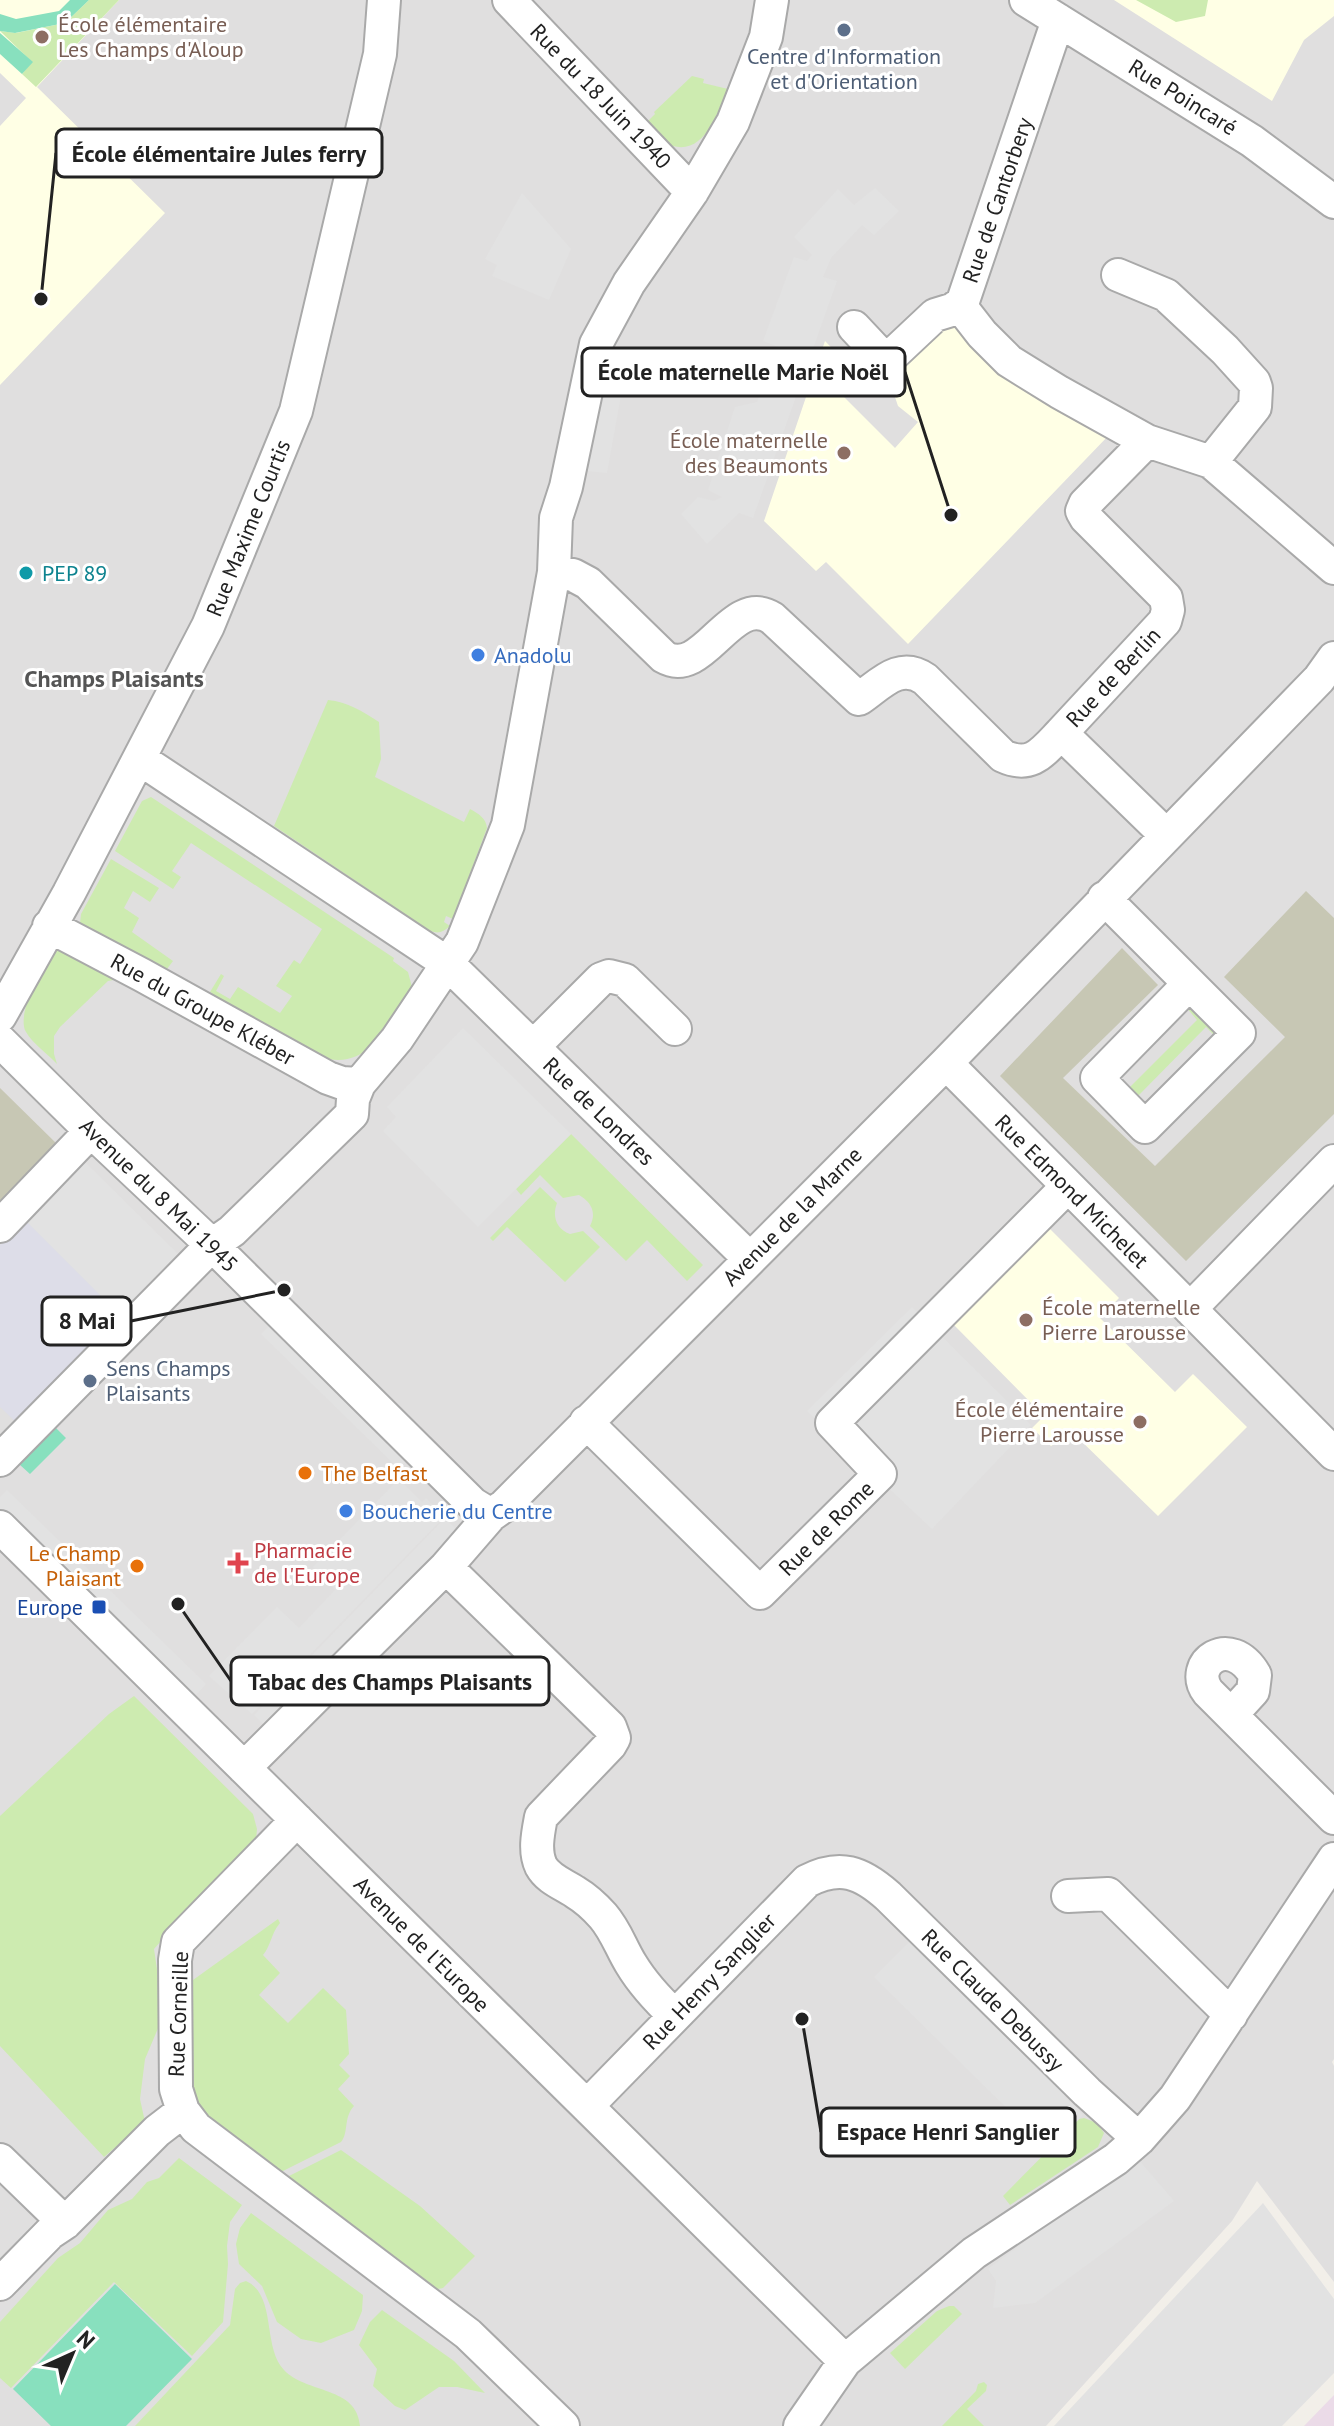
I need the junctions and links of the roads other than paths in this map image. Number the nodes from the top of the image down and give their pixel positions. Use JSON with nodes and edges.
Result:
{"nodes":[{"id":1,"x":384,"y":0,"type":"edge"},
{"id":2,"x":509,"y":0,"type":"edge"},
{"id":3,"x":772,"y":0,"type":"edge"},
{"id":4,"x":1026,"y":0,"type":"edge"},
{"id":5,"x":1058,"y":20,"type":"junction"},
{"id":6,"x":692,"y":192,"type":"junction"},
{"id":7,"x":1334,"y":202,"type":"edge"},
{"id":8,"x":1118,"y":275,"type":"dead end"},
{"id":9,"x":958,"y":307,"type":"junction"},
{"id":10,"x":854,"y":327,"type":"dead end"},
{"id":11,"x":1147,"y":441,"type":"junction"},
{"id":12,"x":1211,"y":462,"type":"junction"},
{"id":13,"x":1334,"y":568,"type":"edge"},
{"id":14,"x":554,"y":572,"type":"junction"},
{"id":15,"x":1334,"y":658,"type":"edge"},
{"id":16,"x":1061,"y":733,"type":"junction"},
{"id":17,"x":140,"y":759,"type":"junction"},
{"id":18,"x":1166,"y":835,"type":"junction"},
{"id":19,"x":1104,"y":898,"type":"junction"},
{"id":20,"x":49,"y":926,"type":"junction"},
{"id":21,"x":447,"y":963,"type":"junction"},
{"id":22,"x":1189,"y":984,"type":"junction"},
{"id":23,"x":0,"y":1016,"type":"edge"},
{"id":24,"x":675,"y":1029,"type":"dead end"},
{"id":25,"x":0,"y":1041,"type":"edge"},
{"id":26,"x":533,"y":1047,"type":"junction"},
{"id":27,"x":946,"y":1063,"type":"junction"},
{"id":28,"x":359,"y":1084,"type":"junction"},
{"id":29,"x":91,"y":1131,"type":"junction"},
{"id":30,"x":1334,"y":1161,"type":"edge"},
{"id":31,"x":1067,"y":1187,"type":"junction"},
{"id":32,"x":0,"y":1226,"type":"edge"},
{"id":33,"x":212,"y":1245,"type":"junction"},
{"id":34,"x":750,"y":1259,"type":"junction"},
{"id":35,"x":1190,"y":1309,"type":"junction"},
{"id":36,"x":586,"y":1422,"type":"junction"},
{"id":37,"x":1334,"y":1454,"type":"edge"},
{"id":38,"x":0,"y":1460,"type":"edge"},
{"id":39,"x":491,"y":1515,"type":"junction"},
{"id":40,"x":0,"y":1527,"type":"edge"},
{"id":41,"x":446,"y":1567,"type":"junction"},
{"id":42,"x":1231,"y":1715,"type":"dead end"},
{"id":43,"x":244,"y":1768,"type":"junction"},
{"id":44,"x":1334,"y":1818,"type":"edge"},
{"id":45,"x":297,"y":1820,"type":"junction"},
{"id":46,"x":1334,"y":1859,"type":"edge"},
{"id":47,"x":841,"y":1872,"type":"joint"},
{"id":48,"x":1068,"y":1896,"type":"dead end"},
{"id":49,"x":1231,"y":2015,"type":"junction"},
{"id":50,"x":675,"y":2016,"type":"junction"},
{"id":51,"x":587,"y":2106,"type":"junction"},
{"id":52,"x":183,"y":2111,"type":"junction"},
{"id":53,"x":1139,"y":2139,"type":"junction"},
{"id":54,"x":0,"y":2160,"type":"edge"},
{"id":55,"x":65,"y":2223,"type":"junction"},
{"id":56,"x":0,"y":2284,"type":"edge"},
{"id":57,"x":845,"y":2361,"type":"junction"},
{"id":58,"x":563,"y":2426,"type":"edge"},
{"id":59,"x":800,"y":2426,"type":"edge"}],
"edges":[{"from":1,"to":17,"type":"street","name":"Rue Maxime Courtis"},
{"from":2,"to":6,"type":"street","name":"Rue du 18 Juin 1940"},
{"from":3,"to":6,"type":"street"},
{"from":4,"to":5,"type":"street","name":"Rue Poincaré"},
{"from":5,"to":7,"type":"street","name":"Rue Poincaré"},
{"from":5,"to":9,"type":"street","name":"Rue de Cantorbery"},
{"from":6,"to":14,"type":"street"},
{"from":8,"to":12,"type":"street"},
{"from":9,"to":10,"type":"street"},
{"from":9,"to":11,"type":"street","name":"Rue de Cantorbery"},
{"from":11,"to":12,"type":"street","name":"Rue de Cantorbery"},
{"from":11,"to":16,"type":"street","name":"Rue de Berlin"},
{"from":12,"to":13,"type":"street","name":"Rue de Cantorbery"},
{"from":14,"to":16,"type":"street"},
{"from":14,"to":21,"type":"street"},
{"from":15,"to":18,"type":"street","name":"Avenue de la Marne"},
{"from":16,"to":18,"type":"street","name":"Rue de Berlin"},
{"from":17,"to":20,"type":"street","name":"Rue Maxime Courtis"},
{"from":17,"to":21,"type":"street","name":"Rue de Londres"},
{"from":18,"to":19,"type":"street","name":"Avenue de la Marne"},
{"from":19,"to":22,"type":"street"},
{"from":19,"to":27,"type":"street","name":"Avenue de la Marne"},
{"from":20,"to":23,"type":"street","name":"Rue Maxime Courtis"},
{"from":20,"to":28,"type":"street","name":"Rue du Groupe Kléber"},
{"from":21,"to":26,"type":"street","name":"Rue de Londres"},
{"from":21,"to":28,"type":"street"},
{"from":22,"to":22,"type":"street"},
{"from":24,"to":26,"type":"street"},
{"from":25,"to":29,"type":"street","name":"Avenue du 8 Mai 1945"},
{"from":26,"to":34,"type":"street","name":"Rue de Londres"},
{"from":27,"to":31,"type":"street","name":"Rue Edmond Michelet"},
{"from":27,"to":34,"type":"street","name":"Avenue de la Marne"},
{"from":28,"to":33,"type":"street"},
{"from":29,"to":32,"type":"street"},
{"from":29,"to":33,"type":"street","name":"Avenue du 8 Mai 1945"},
{"from":30,"to":35,"type":"street"},
{"from":31,"to":35,"type":"street","name":"Rue Edmond Michelet"},
{"from":31,"to":36,"type":"street","name":"Rue de Rome"},
{"from":33,"to":38,"type":"street"},
{"from":33,"to":39,"type":"street","name":"Avenue du 8 Mai 1945"},
{"from":34,"to":36,"type":"street","name":"Avenue de la Marne"},
{"from":35,"to":37,"type":"street","name":"Rue Edmond Michelet"},
{"from":36,"to":39,"type":"street","name":"Avenue de la Marne"},
{"from":39,"to":41,"type":"street","name":"Avenue de la Marne"},
{"from":40,"to":43,"type":"street","name":"Avenue de l'Europe"},
{"from":41,"to":43,"type":"street","name":"Avenue de la Marne"},
{"from":41,"to":50,"type":"street"},
{"from":42,"to":44,"type":"street"},
{"from":43,"to":45,"type":"street","name":"Avenue de l'Europe"},
{"from":45,"to":51,"type":"street","name":"Avenue de l'Europe"},
{"from":45,"to":52,"type":"street","name":"Rue Corneille"},
{"from":46,"to":49,"type":"street"},
{"from":47,"to":50,"type":"street","name":"Rue Henry Sanglier"},
{"from":47,"to":53,"type":"street","name":"Rue Claude Debussy"},
{"from":48,"to":49,"type":"street"},
{"from":49,"to":53,"type":"street"},
{"from":50,"to":51,"type":"street","name":"Rue Henry Sanglier"},
{"from":51,"to":57,"type":"street","name":"Avenue de l'Europe"},
{"from":52,"to":55,"type":"street"},
{"from":52,"to":58,"type":"street"},
{"from":53,"to":57,"type":"street"},
{"from":54,"to":55,"type":"street"},
{"from":55,"to":56,"type":"street"},
{"from":57,"to":59,"type":"street"}]}
